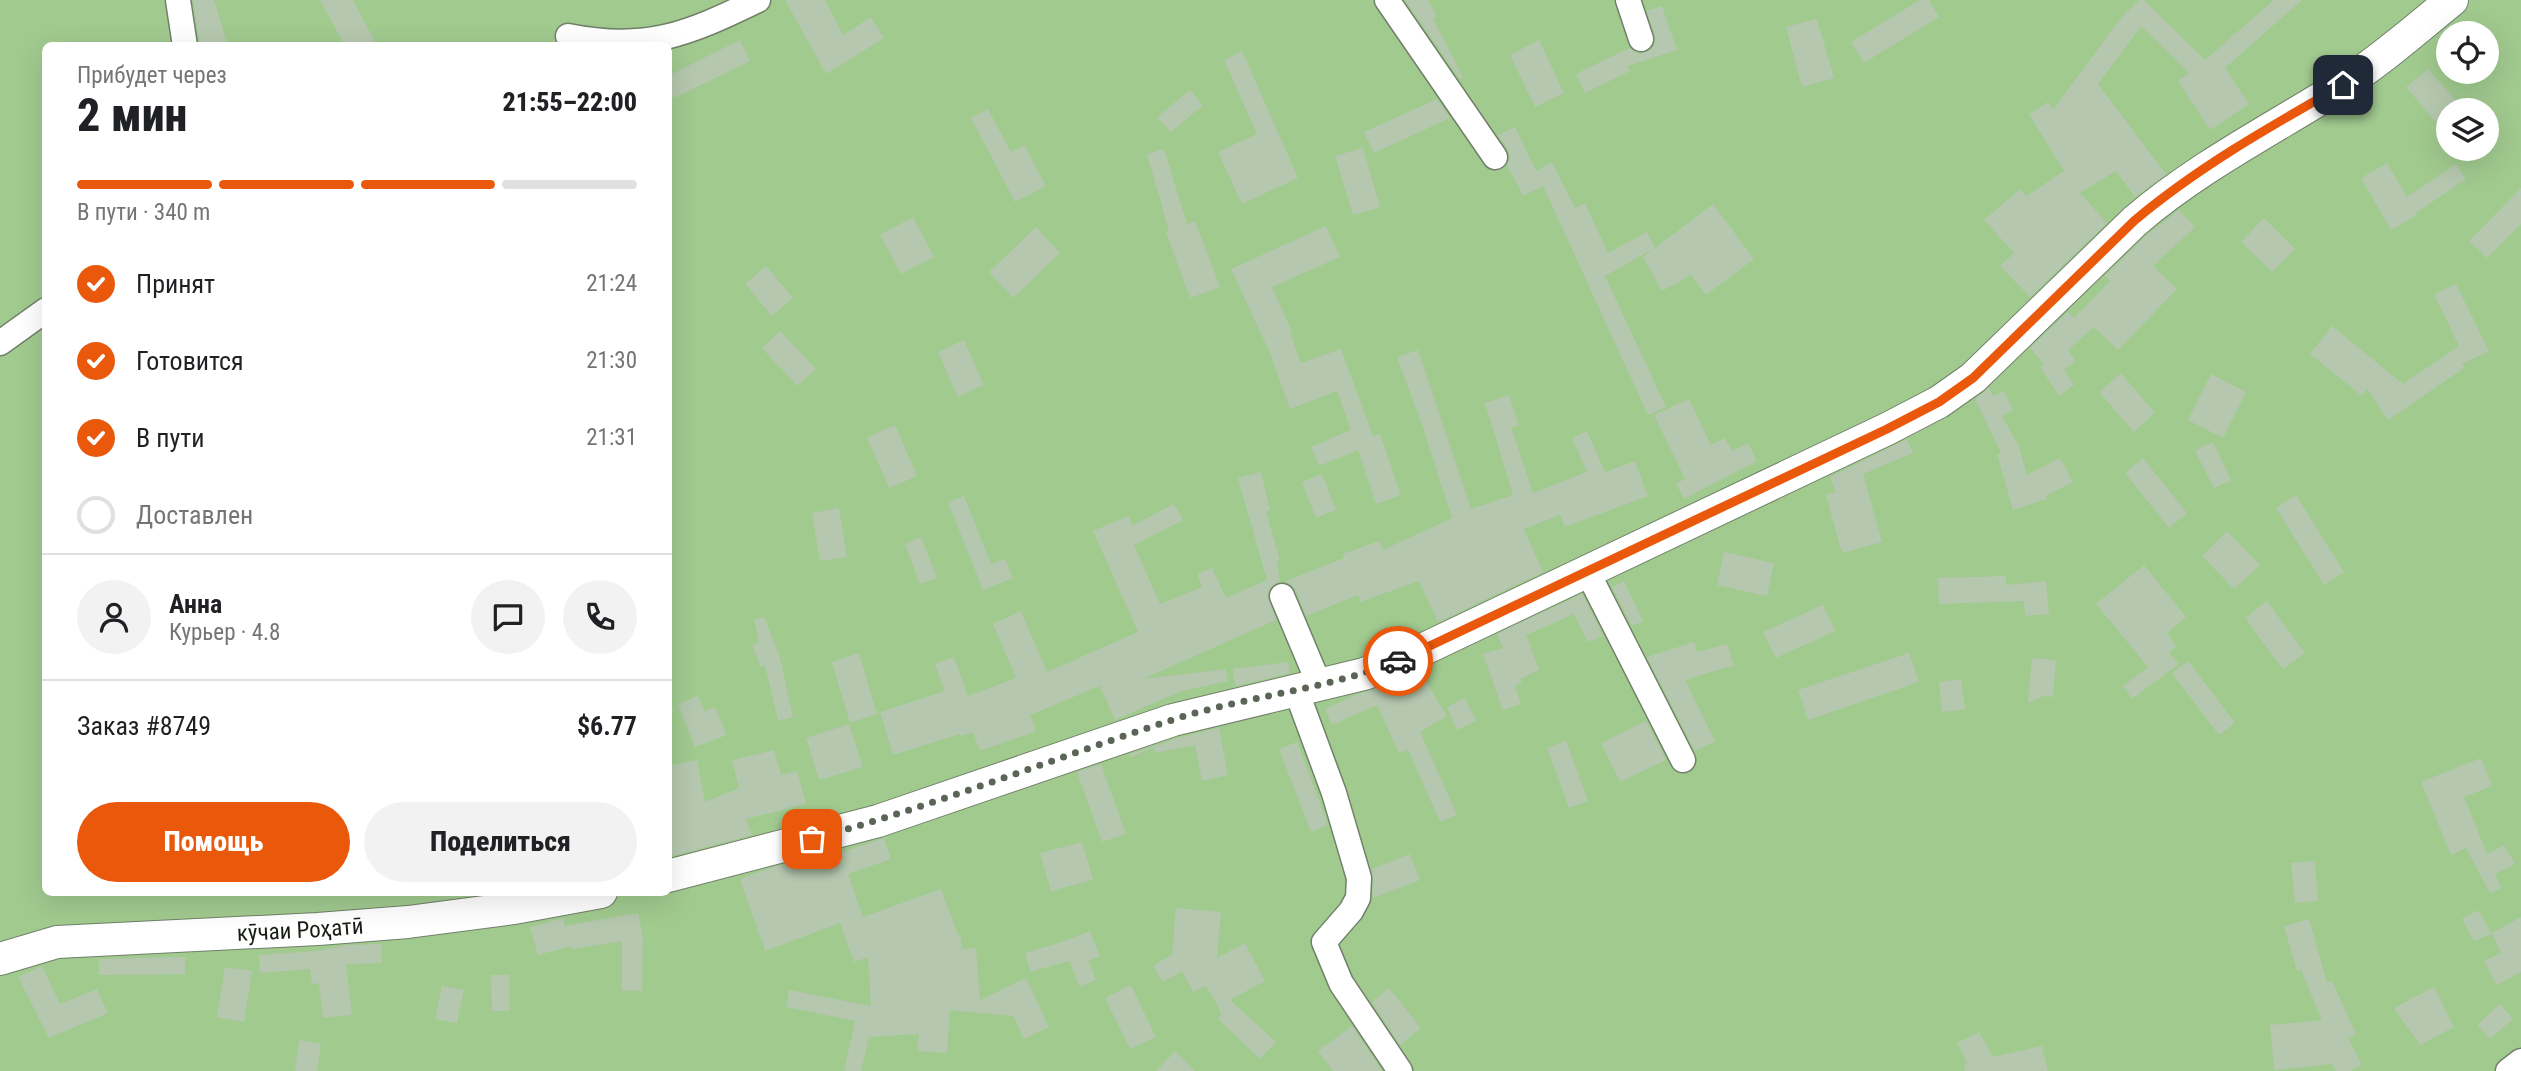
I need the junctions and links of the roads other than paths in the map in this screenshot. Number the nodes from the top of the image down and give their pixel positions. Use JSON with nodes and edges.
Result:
{"nodes":[{"id":1,"x":178,"y":0,"type":"edge"},
{"id":2,"x":758,"y":0,"type":"edge"},
{"id":3,"x":1387,"y":0,"type":"edge"},
{"id":4,"x":1628,"y":0,"type":"edge"},
{"id":5,"x":2452,"y":0,"type":"edge"},
{"id":6,"x":568,"y":36,"type":"dead end"},
{"id":7,"x":1641,"y":39,"type":"dead end"},
{"id":8,"x":184,"y":42,"type":"edge"},
{"id":9,"x":597,"y":42,"type":"edge"},
{"id":10,"x":646,"y":42,"type":"edge"},
{"id":11,"x":1494,"y":157,"type":"dead end"},
{"id":12,"x":42,"y":313,"type":"edge"},
{"id":13,"x":0,"y":343,"type":"edge"},
{"id":14,"x":1587,"y":571,"type":"junction"},
{"id":15,"x":1282,"y":596,"type":"dead end"},
{"id":16,"x":1308,"y":687,"type":"junction"},
{"id":17,"x":1683,"y":760,"type":"dead end"},
{"id":18,"x":672,"y":875,"type":"edge"},
{"id":19,"x":579,"y":896,"type":"edge"},
{"id":20,"x":0,"y":959,"type":"edge"},
{"id":21,"x":2521,"y":1061,"type":"edge"},
{"id":22,"x":1400,"y":1071,"type":"edge"},
{"id":23,"x":2508,"y":1071,"type":"edge"}],
"edges":[{"from":1,"to":8,"type":"street"},
{"from":2,"to":10,"type":"street"},
{"from":3,"to":11,"type":"street"},
{"from":4,"to":7,"type":"street"},
{"from":5,"to":14,"type":"street"},
{"from":6,"to":9,"type":"street"},
{"from":12,"to":13,"type":"street"},
{"from":14,"to":16,"type":"street"},
{"from":14,"to":17,"type":"street"},
{"from":15,"to":16,"type":"street"},
{"from":16,"to":18,"type":"street"},
{"from":16,"to":22,"type":"street"},
{"from":19,"to":20,"type":"street","name":"кӯчаи Роҳатӣ"},
{"from":21,"to":23,"type":"street"}]}
